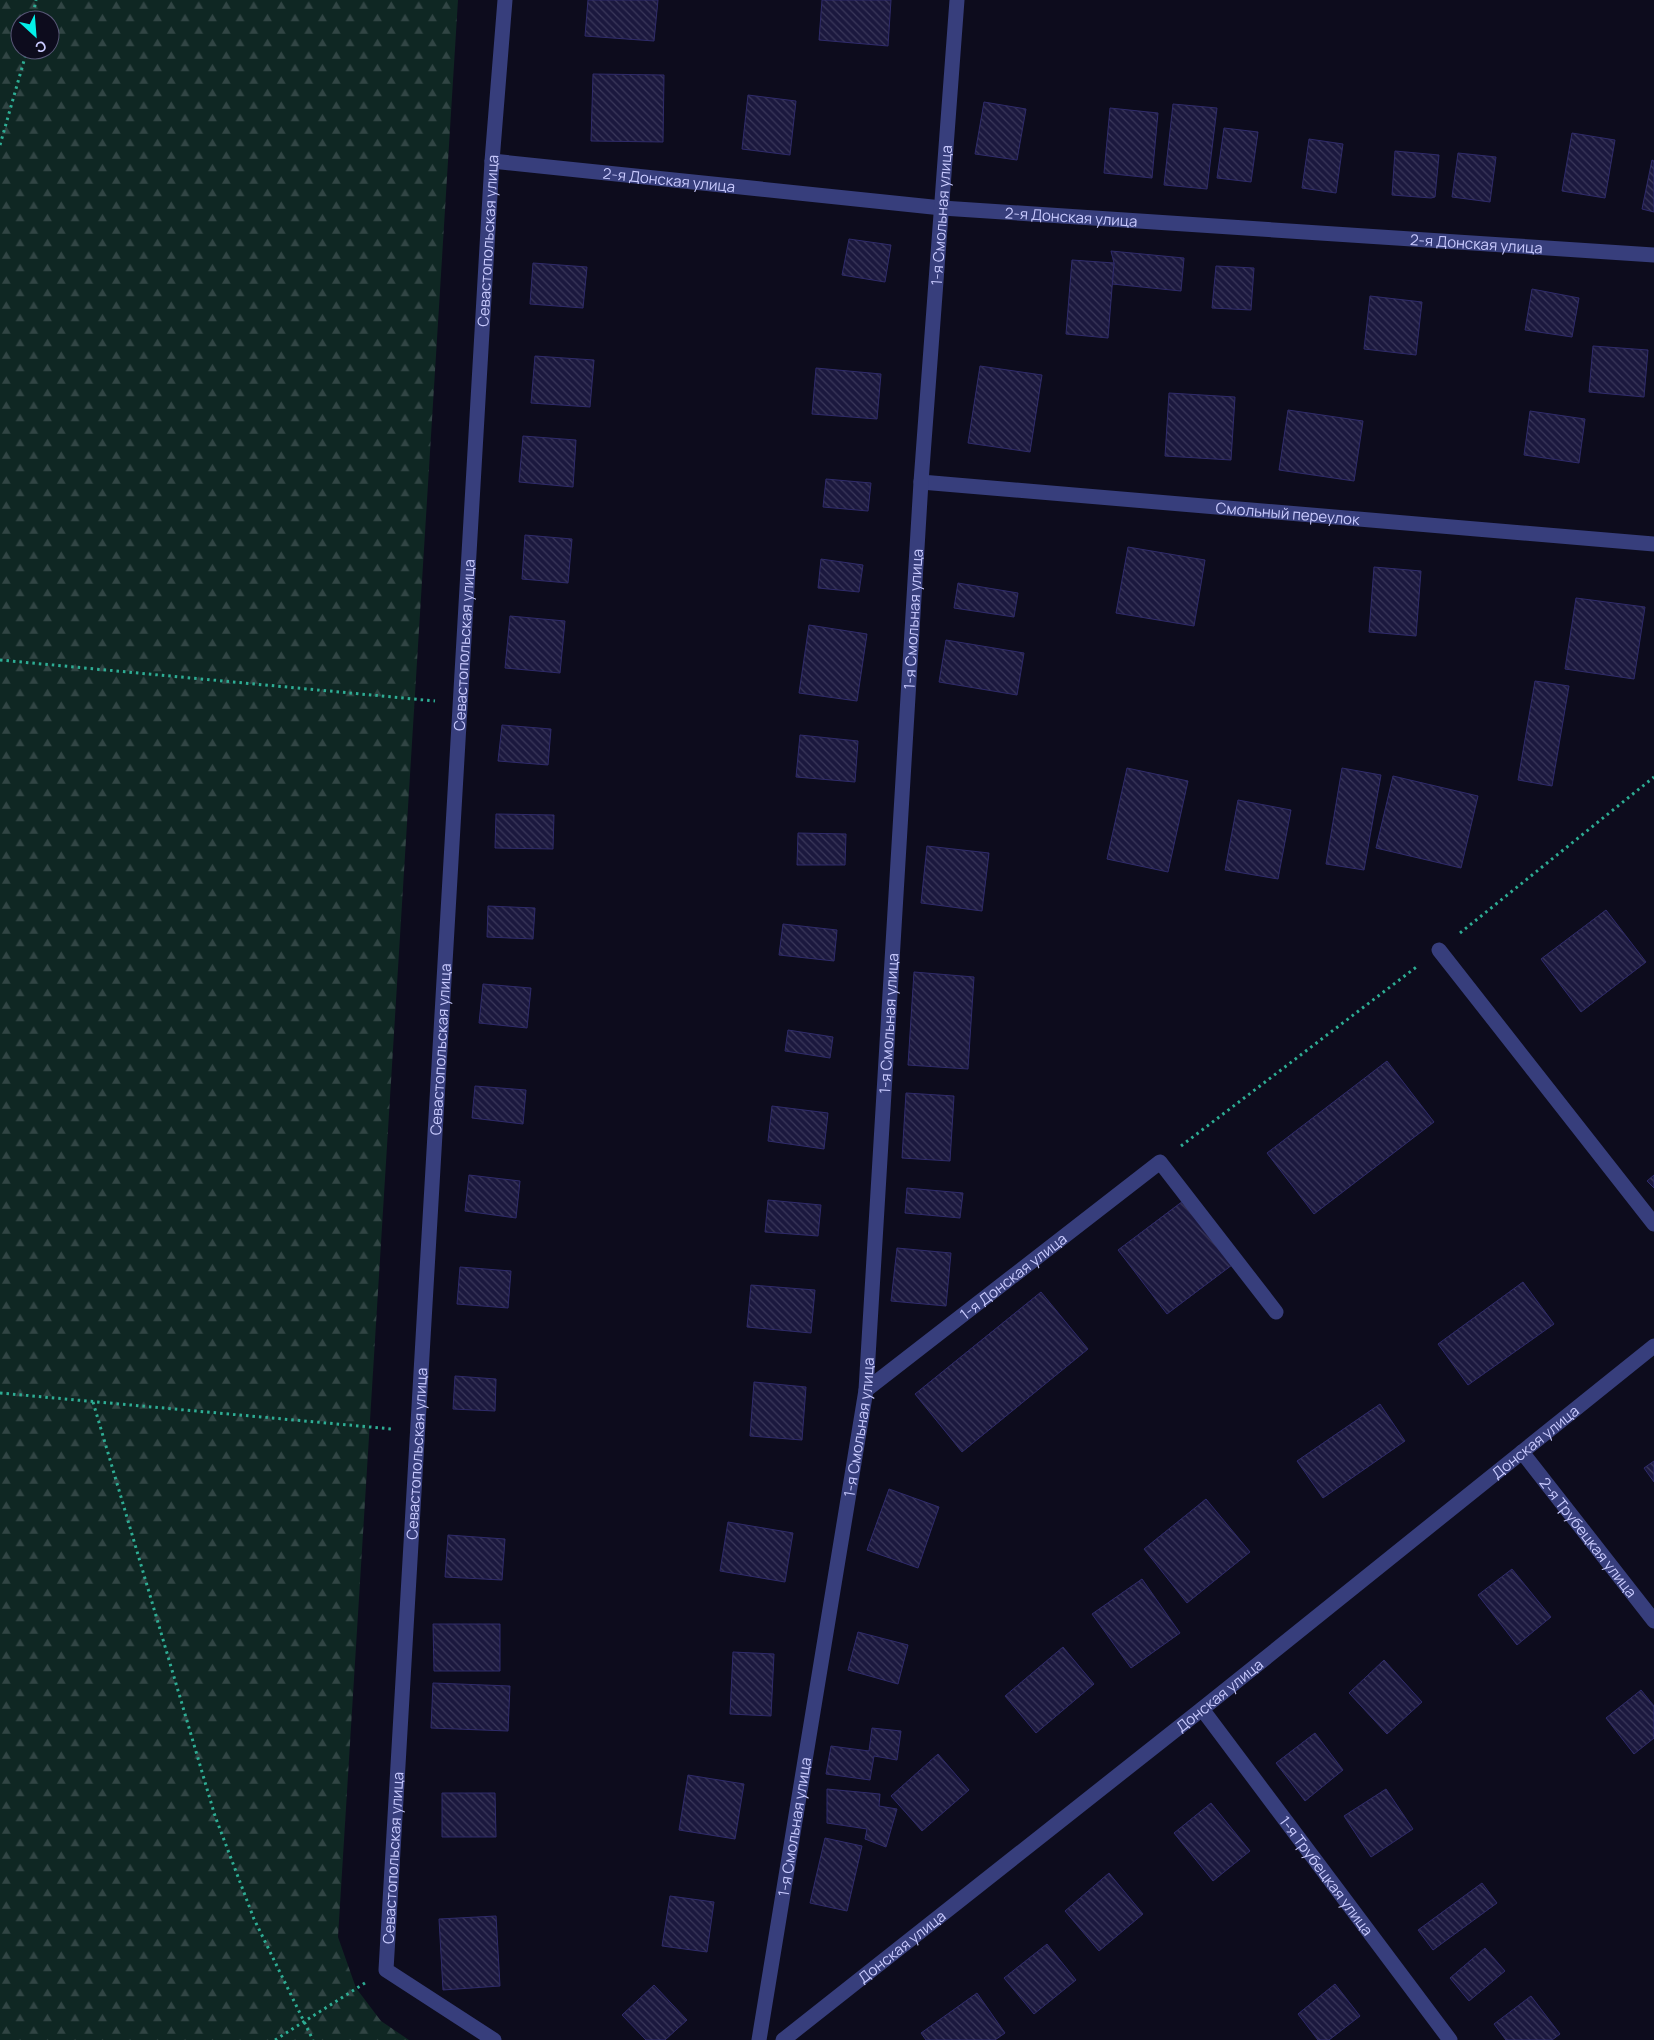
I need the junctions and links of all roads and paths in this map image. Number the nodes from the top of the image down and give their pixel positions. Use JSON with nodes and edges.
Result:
{"nodes":[{"id":1,"x":505,"y":0,"type":"edge"},
{"id":2,"x":957,"y":0,"type":"edge"},
{"id":3,"x":24,"y":60,"type":"edge"},
{"id":4,"x":0,"y":145,"type":"edge"},
{"id":5,"x":492,"y":161,"type":"junction"},
{"id":6,"x":942,"y":208,"type":"junction"},
{"id":7,"x":1654,"y":255,"type":"edge"},
{"id":8,"x":921,"y":482,"type":"junction"},
{"id":9,"x":1654,"y":544,"type":"edge"},
{"id":10,"x":0,"y":660,"type":"edge"},
{"id":11,"x":460,"y":703,"type":"junction"},
{"id":12,"x":1654,"y":777,"type":"edge"},
{"id":13,"x":1439,"y":950,"type":"junction"},
{"id":14,"x":1160,"y":1162,"type":"junction"},
{"id":15,"x":1654,"y":1224,"type":"edge"},
{"id":16,"x":1276,"y":1312,"type":"dead end"},
{"id":17,"x":1654,"y":1346,"type":"edge"},
{"id":18,"x":866,"y":1390,"type":"junction"},
{"id":19,"x":0,"y":1393,"type":"edge"},
{"id":20,"x":93,"y":1402,"type":"junction"},
{"id":21,"x":418,"y":1431,"type":"junction"},
{"id":22,"x":1522,"y":1452,"type":"junction"},
{"id":23,"x":1654,"y":1621,"type":"edge"},
{"id":24,"x":1202,"y":1709,"type":"junction"},
{"id":25,"x":386,"y":1970,"type":"junction"},
{"id":26,"x":304,"y":2022,"type":"junction"},
{"id":27,"x":275,"y":2040,"type":"edge"},
{"id":28,"x":313,"y":2040,"type":"edge"},
{"id":29,"x":494,"y":2040,"type":"edge"},
{"id":30,"x":759,"y":2040,"type":"edge"},
{"id":31,"x":783,"y":2040,"type":"edge"},
{"id":32,"x":1450,"y":2040,"type":"edge"}],
"edges":[{"from":1,"to":5,"type":"street","name":"Севастопольская улица"},
{"from":2,"to":6,"type":"street","name":"1-я Смольная улица"},
{"from":3,"to":4,"type":"path"},
{"from":5,"to":6,"type":"street","name":"2-я Донская улица"},
{"from":5,"to":11,"type":"street","name":"Севастопольская улица"},
{"from":6,"to":7,"type":"street","name":"2-я Донская улица"},
{"from":6,"to":8,"type":"street","name":"1-я Смольная улица"},
{"from":8,"to":9,"type":"street","name":"Смольный переулок"},
{"from":8,"to":18,"type":"street","name":"1-я Смольная улица"},
{"from":10,"to":11,"type":"path"},
{"from":11,"to":21,"type":"street","name":"Севастопольская улица"},
{"from":12,"to":13,"type":"path"},
{"from":13,"to":14,"type":"path"},
{"from":13,"to":15,"type":"street"},
{"from":14,"to":16,"type":"street"},
{"from":14,"to":18,"type":"street","name":"1-я Донская улица"},
{"from":17,"to":22,"type":"street","name":"Донская улица"},
{"from":18,"to":30,"type":"street","name":"1-я Смольная улица"},
{"from":19,"to":20,"type":"path"},
{"from":20,"to":21,"type":"path"},
{"from":20,"to":26,"type":"path"},
{"from":21,"to":25,"type":"street","name":"Севастопольская улица"},
{"from":22,"to":23,"type":"street","name":"2-я Трубецкая улица"},
{"from":22,"to":24,"type":"street","name":"Донская улица"},
{"from":24,"to":31,"type":"street","name":"Донская улица"},
{"from":24,"to":32,"type":"street","name":"1-я Трубецкая улица"},
{"from":25,"to":26,"type":"path"},
{"from":25,"to":29,"type":"street"},
{"from":26,"to":27,"type":"path"},
{"from":26,"to":28,"type":"path"}]}
